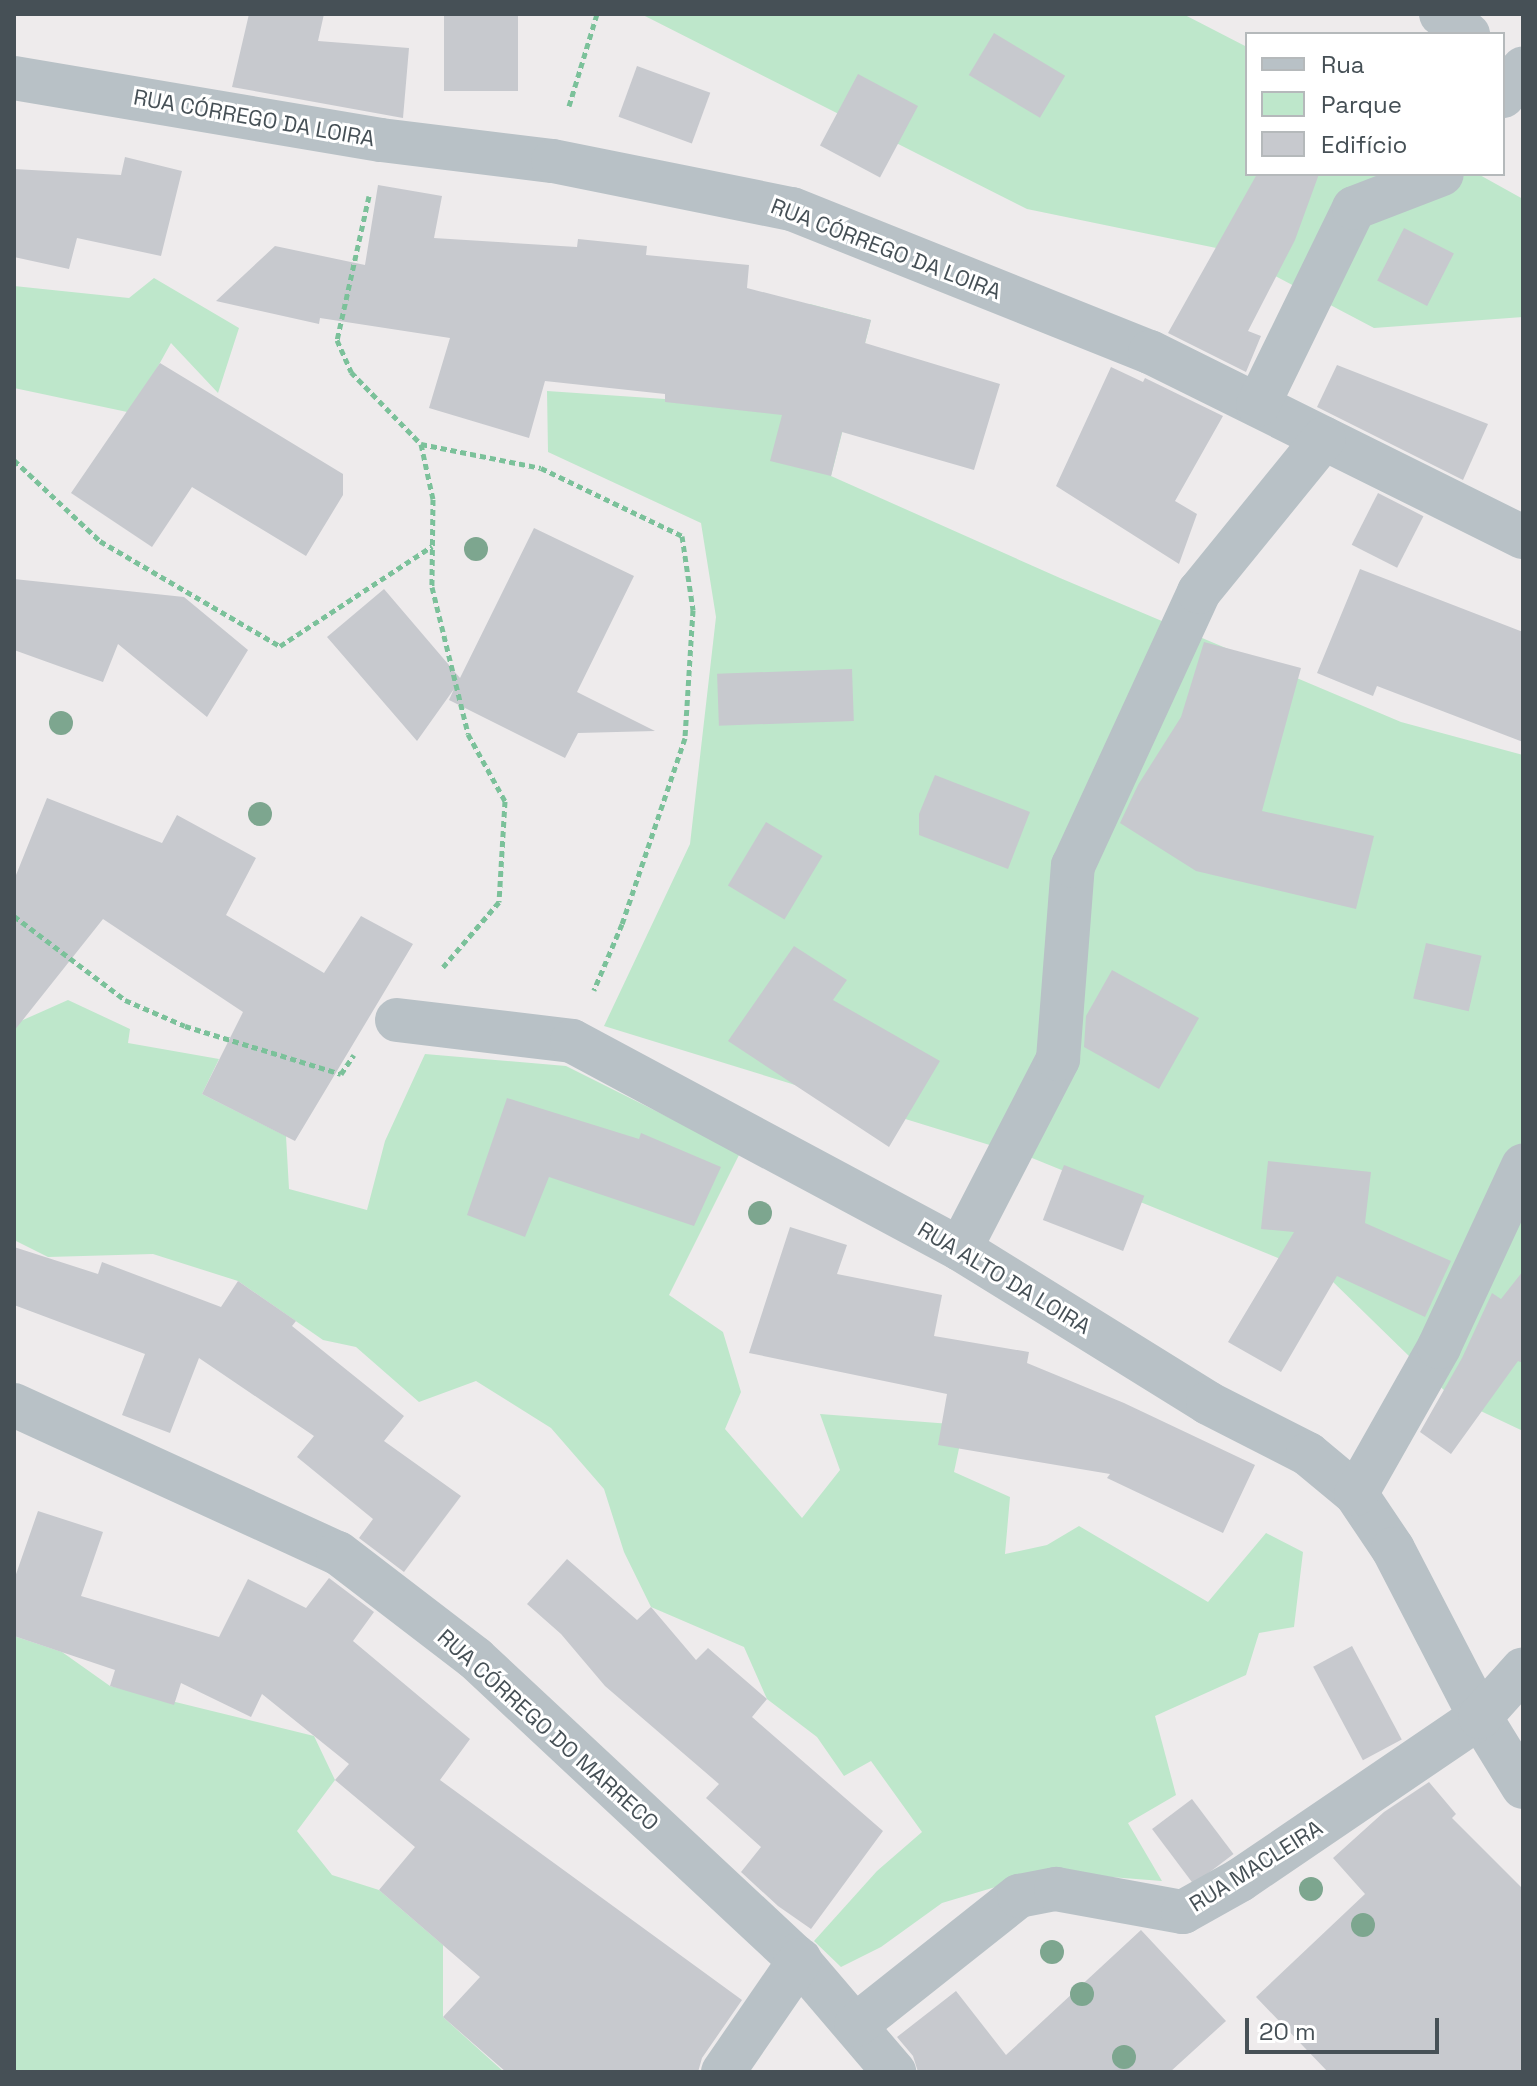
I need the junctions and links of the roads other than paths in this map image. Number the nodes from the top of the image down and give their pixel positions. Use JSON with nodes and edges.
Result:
{"nodes":[{"id":1,"x":1441,"y":14,"type":"edge"},
{"id":2,"x":1465,"y":32,"type":"edge"},
{"id":3,"x":14,"y":78,"type":"edge"},
{"id":4,"x":1437,"y":176,"type":"edge"},
{"id":5,"x":1258,"y":405,"type":"junction"},
{"id":6,"x":1324,"y":438,"type":"junction"},
{"id":7,"x":1523,"y":537,"type":"edge"},
{"id":8,"x":397,"y":1020,"type":"road end"},
{"id":9,"x":1523,"y":1166,"type":"edge"},
{"id":10,"x":960,"y":1249,"type":"junction"},
{"id":11,"x":14,"y":1405,"type":"edge"},
{"id":12,"x":1356,"y":1494,"type":"junction"},
{"id":13,"x":1523,"y":1669,"type":"edge"},
{"id":14,"x":1480,"y":1717,"type":"junction"},
{"id":15,"x":1523,"y":1787,"type":"edge"},
{"id":16,"x":800,"y":1960,"type":"junction"},
{"id":17,"x":856,"y":2025,"type":"junction"},
{"id":18,"x":723,"y":2072,"type":"edge"},
{"id":19,"x":894,"y":2072,"type":"edge"}],
"edges":[{"from":1,"to":2,"type":"street"},
{"from":3,"to":5,"type":"street","name":"RUA CÓRREGO DA LOIRA"},
{"from":4,"to":5,"type":"street"},
{"from":5,"to":6,"type":"street","name":"RUA CÓRREGO DA LOIRA"},
{"from":6,"to":7,"type":"street","name":"RUA CÓRREGO DA LOIRA"},
{"from":6,"to":10,"type":"street"},
{"from":8,"to":10,"type":"street","name":"RUA ALTO DA LOIRA"},
{"from":9,"to":12,"type":"street"},
{"from":10,"to":12,"type":"street","name":"RUA ALTO DA LOIRA"},
{"from":11,"to":16,"type":"street","name":"RUA CÓRREGO DO MARRECO"},
{"from":12,"to":14,"type":"street","name":"RUA ALTO DA LOIRA"},
{"from":13,"to":14,"type":"street","name":"RUA MACLEIRA"},
{"from":14,"to":15,"type":"street","name":"RUA ALTO DA LOIRA"},
{"from":14,"to":17,"type":"street","name":"RUA MACLEIRA"},
{"from":16,"to":17,"type":"street","name":"RUA CÓRREGO DO MARRECO"},
{"from":16,"to":18,"type":"street"},
{"from":17,"to":19,"type":"street","name":"RUA CÓRREGO DO MARRECO"}]}
